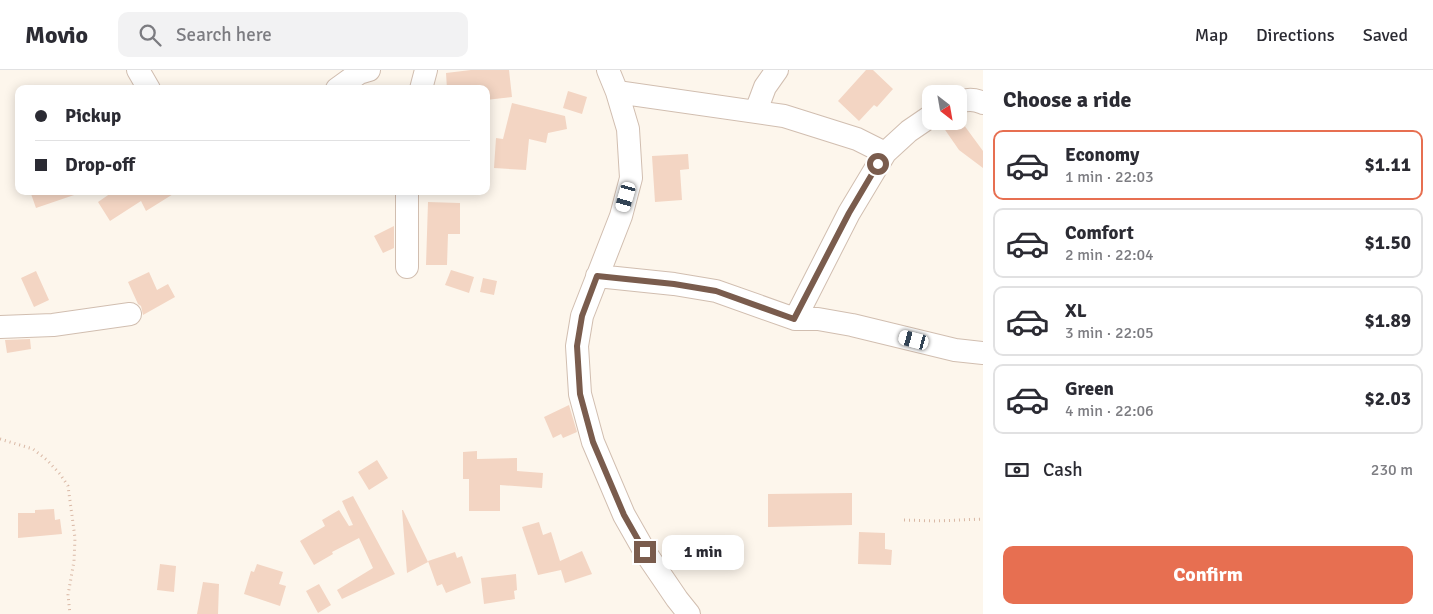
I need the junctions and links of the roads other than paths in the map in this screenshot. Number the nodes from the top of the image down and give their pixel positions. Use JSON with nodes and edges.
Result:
{"nodes":[{"id":1,"x":138,"y":70,"type":"edge"},
{"id":2,"x":369,"y":70,"type":"edge"},
{"id":3,"x":426,"y":70,"type":"edge"},
{"id":4,"x":608,"y":70,"type":"edge"},
{"id":5,"x":777,"y":70,"type":"edge"},
{"id":6,"x":147,"y":85,"type":"edge"},
{"id":7,"x":342,"y":85,"type":"edge"},
{"id":8,"x":423,"y":85,"type":"edge"},
{"id":9,"x":617,"y":92,"type":"junction"},
{"id":10,"x":968,"y":99,"type":"edge"},
{"id":11,"x":983,"y":103,"type":"edge"},
{"id":12,"x":756,"y":111,"type":"junction"},
{"id":13,"x":922,"y":122,"type":"edge"},
{"id":14,"x":885,"y":153,"type":"junction"},
{"id":15,"x":407,"y":195,"type":"edge"},
{"id":16,"x":407,"y":267,"type":"dead end"},
{"id":17,"x":597,"y":276,"type":"junction"},
{"id":18,"x":130,"y":314,"type":"dead end"},
{"id":19,"x":794,"y":319,"type":"junction"},
{"id":20,"x":0,"y":327,"type":"edge"},
{"id":21,"x":983,"y":353,"type":"edge"},
{"id":22,"x":689,"y":614,"type":"edge"}],
"edges":[{"from":1,"to":6,"type":"street"},
{"from":2,"to":7,"type":"street"},
{"from":3,"to":8,"type":"street"},
{"from":4,"to":9,"type":"street"},
{"from":5,"to":12,"type":"street"},
{"from":9,"to":12,"type":"street"},
{"from":9,"to":17,"type":"street"},
{"from":10,"to":11,"type":"street"},
{"from":12,"to":14,"type":"street"},
{"from":13,"to":14,"type":"street"},
{"from":14,"to":19,"type":"street"},
{"from":15,"to":16,"type":"street"},
{"from":17,"to":19,"type":"street"},
{"from":17,"to":22,"type":"street"},
{"from":18,"to":20,"type":"street"},
{"from":19,"to":21,"type":"street"}]}
